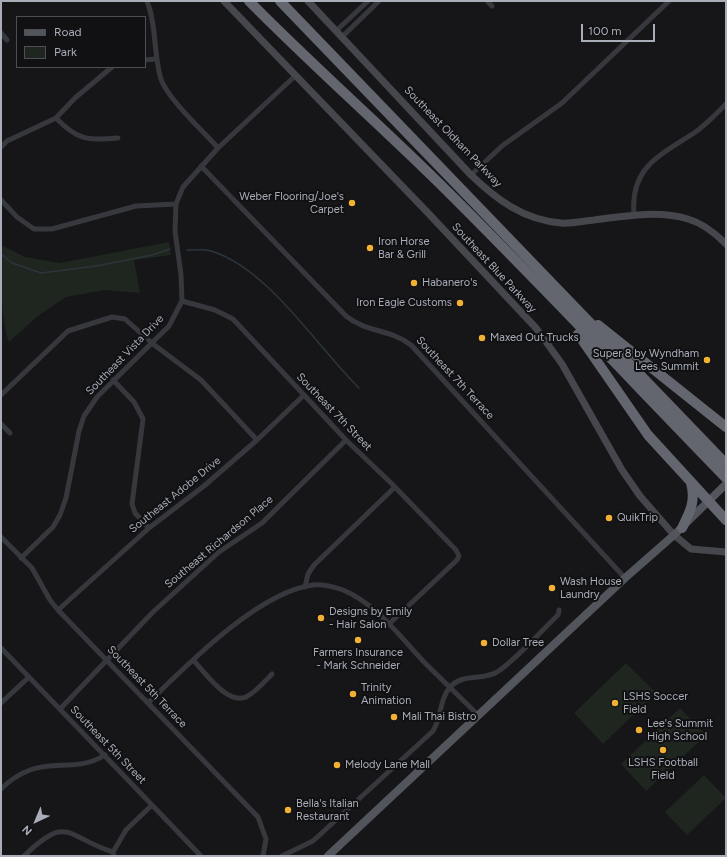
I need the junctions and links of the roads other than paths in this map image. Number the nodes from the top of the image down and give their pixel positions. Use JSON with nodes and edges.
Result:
{"nodes":[{"id":1,"x":146,"y":1,"type":"edge"},
{"id":2,"x":224,"y":1,"type":"edge"},
{"id":3,"x":249,"y":1,"type":"edge"},
{"id":4,"x":280,"y":1,"type":"edge"},
{"id":5,"x":308,"y":1,"type":"edge"},
{"id":6,"x":368,"y":1,"type":"edge"},
{"id":7,"x":379,"y":1,"type":"edge"},
{"id":8,"x":488,"y":1,"type":"edge"},
{"id":9,"x":669,"y":1,"type":"edge"},
{"id":10,"x":492,"y":6,"type":"dead end"},
{"id":11,"x":337,"y":30,"type":"junction"},
{"id":12,"x":1,"y":33,"type":"edge"},
{"id":13,"x":343,"y":36,"type":"junction"},
{"id":14,"x":7,"y":40,"type":"dead end"},
{"id":15,"x":156,"y":59,"type":"junction"},
{"id":16,"x":146,"y":60,"type":"edge"},
{"id":17,"x":111,"y":68,"type":"edge"},
{"id":18,"x":296,"y":76,"type":"junction"},
{"id":19,"x":726,"y":104,"type":"edge"},
{"id":20,"x":56,"y":118,"type":"junction"},
{"id":21,"x":118,"y":138,"type":"dead end"},
{"id":22,"x":1,"y":147,"type":"edge"},
{"id":23,"x":218,"y":148,"type":"junction"},
{"id":24,"x":201,"y":166,"type":"junction"},
{"id":25,"x":471,"y":175,"type":"junction"},
{"id":26,"x":1,"y":200,"type":"edge"},
{"id":27,"x":176,"y":204,"type":"junction"},
{"id":28,"x":634,"y":216,"type":"junction"},
{"id":29,"x":726,"y":244,"type":"edge"},
{"id":30,"x":539,"y":271,"type":"junction"},
{"id":31,"x":545,"y":292,"type":"junction"},
{"id":32,"x":182,"y":301,"type":"junction"},
{"id":33,"x":153,"y":344,"type":"junction"},
{"id":34,"x":113,"y":380,"type":"junction"},
{"id":35,"x":1,"y":395,"type":"edge"},
{"id":36,"x":304,"y":395,"type":"junction"},
{"id":37,"x":1,"y":424,"type":"edge"},
{"id":38,"x":726,"y":428,"type":"edge"},
{"id":39,"x":10,"y":433,"type":"dead end"},
{"id":40,"x":257,"y":440,"type":"junction"},
{"id":41,"x":346,"y":440,"type":"junction"},
{"id":42,"x":726,"y":464,"type":"edge"},
{"id":43,"x":726,"y":478,"type":"edge"},
{"id":44,"x":691,"y":483,"type":"junction"},
{"id":45,"x":726,"y":484,"type":"edge"},
{"id":46,"x":395,"y":487,"type":"junction"},
{"id":47,"x":708,"y":502,"type":"junction"},
{"id":48,"x":726,"y":520,"type":"edge"},
{"id":49,"x":148,"y":528,"type":"junction"},
{"id":50,"x":678,"y":531,"type":"junction"},
{"id":51,"x":1,"y":537,"type":"edge"},
{"id":52,"x":726,"y":552,"type":"edge"},
{"id":53,"x":21,"y":558,"type":"junction"},
{"id":54,"x":625,"y":578,"type":"junction"},
{"id":55,"x":305,"y":587,"type":"junction"},
{"id":56,"x":58,"y":610,"type":"junction"},
{"id":57,"x":560,"y":610,"type":"dead end"},
{"id":58,"x":389,"y":624,"type":"junction"},
{"id":59,"x":1,"y":648,"type":"edge"},
{"id":60,"x":193,"y":660,"type":"junction"},
{"id":61,"x":108,"y":661,"type":"junction"},
{"id":62,"x":272,"y":674,"type":"dead end"},
{"id":63,"x":29,"y":677,"type":"junction"},
{"id":64,"x":450,"y":687,"type":"junction"},
{"id":65,"x":1,"y":703,"type":"edge"},
{"id":66,"x":148,"y":703,"type":"junction"},
{"id":67,"x":60,"y":709,"type":"junction"},
{"id":68,"x":478,"y":715,"type":"junction"},
{"id":69,"x":105,"y":755,"type":"junction"},
{"id":70,"x":1,"y":789,"type":"edge"},
{"id":71,"x":152,"y":805,"type":"junction"},
{"id":72,"x":113,"y":854,"type":"edge"},
{"id":73,"x":24,"y":856,"type":"edge"},
{"id":74,"x":201,"y":856,"type":"edge"},
{"id":75,"x":263,"y":856,"type":"edge"},
{"id":76,"x":282,"y":856,"type":"edge"},
{"id":77,"x":328,"y":856,"type":"edge"}],
"edges":[{"from":1,"to":15,"type":"street"},
{"from":2,"to":18,"type":"street","name":"Southeast Blue Parkway"},
{"from":3,"to":31,"type":"highway"},
{"from":4,"to":30,"type":"highway"},
{"from":5,"to":11,"type":"street","name":"Southeast Oldham Parkway"},
{"from":6,"to":11,"type":"street"},
{"from":7,"to":13,"type":"street"},
{"from":8,"to":10,"type":"street"},
{"from":9,"to":25,"type":"street"},
{"from":11,"to":13,"type":"street","name":"Southeast Oldham Parkway"},
{"from":12,"to":14,"type":"street"},
{"from":13,"to":25,"type":"street","name":"Southeast Oldham Parkway"},
{"from":15,"to":16,"type":"street"},
{"from":15,"to":23,"type":"street"},
{"from":17,"to":20,"type":"street"},
{"from":18,"to":23,"type":"street"},
{"from":18,"to":50,"type":"street","name":"Southeast Blue Parkway"},
{"from":19,"to":28,"type":"street"},
{"from":20,"to":21,"type":"street"},
{"from":20,"to":22,"type":"street"},
{"from":23,"to":24,"type":"street"},
{"from":24,"to":27,"type":"street"},
{"from":24,"to":54,"type":"street","name":"Southeast 7th Terrace"},
{"from":25,"to":28,"type":"street","name":"Southeast Oldham Parkway"},
{"from":26,"to":27,"type":"street"},
{"from":27,"to":32,"type":"street"},
{"from":28,"to":29,"type":"street","name":"Southeast Oldham Parkway"},
{"from":30,"to":38,"type":"highway"},
{"from":30,"to":42,"type":"highway"},
{"from":31,"to":43,"type":"highway"},
{"from":31,"to":44,"type":"highway"},
{"from":32,"to":33,"type":"street","name":"Southeast Vista Drive"},
{"from":32,"to":36,"type":"street","name":"Southeast 7th Street"},
{"from":33,"to":34,"type":"street","name":"Southeast Vista Drive"},
{"from":33,"to":35,"type":"street"},
{"from":33,"to":40,"type":"street"},
{"from":34,"to":49,"type":"street"},
{"from":34,"to":53,"type":"street","name":"Southeast Vista Drive"},
{"from":36,"to":40,"type":"street","name":"Southeast Adobe Drive"},
{"from":36,"to":41,"type":"street","name":"Southeast 7th Street"},
{"from":37,"to":39,"type":"street"},
{"from":40,"to":49,"type":"street","name":"Southeast Adobe Drive"},
{"from":41,"to":46,"type":"street","name":"Southeast 7th Street"},
{"from":41,"to":61,"type":"street","name":"Southeast Richardson Place"},
{"from":44,"to":47,"type":"highway"},
{"from":44,"to":50,"type":"highway"},
{"from":45,"to":47,"type":"main road"},
{"from":46,"to":55,"type":"street"},
{"from":46,"to":58,"type":"street","name":"Southeast 7th Street"},
{"from":47,"to":48,"type":"highway"},
{"from":47,"to":50,"type":"main road"},
{"from":49,"to":56,"type":"street","name":"Southeast Adobe Drive"},
{"from":50,"to":52,"type":"street","name":"Southeast Blue Parkway"},
{"from":50,"to":54,"type":"main road"},
{"from":51,"to":53,"type":"street","name":"Southeast 5th Terrace"},
{"from":53,"to":56,"type":"street","name":"Southeast 5th Terrace"},
{"from":54,"to":68,"type":"main road"},
{"from":55,"to":58,"type":"street"},
{"from":55,"to":60,"type":"street"},
{"from":56,"to":61,"type":"street","name":"Southeast 5th Terrace"},
{"from":57,"to":64,"type":"street"},
{"from":58,"to":64,"type":"street"},
{"from":59,"to":63,"type":"street","name":"Southeast 5th Street"},
{"from":60,"to":62,"type":"street"},
{"from":60,"to":66,"type":"street"},
{"from":61,"to":66,"type":"street","name":"Southeast 5th Terrace"},
{"from":61,"to":67,"type":"street","name":"Southeast Richardson Place"},
{"from":63,"to":65,"type":"street"},
{"from":63,"to":67,"type":"street","name":"Southeast 5th Street"},
{"from":64,"to":68,"type":"street"},
{"from":64,"to":76,"type":"street"},
{"from":66,"to":75,"type":"street","name":"Southeast 5th Terrace"},
{"from":67,"to":69,"type":"street","name":"Southeast 5th Street"},
{"from":68,"to":77,"type":"main road"},
{"from":69,"to":70,"type":"street"},
{"from":69,"to":71,"type":"street","name":"Southeast 5th Street"},
{"from":71,"to":72,"type":"street"},
{"from":71,"to":74,"type":"street","name":"Southeast 5th Street"},
{"from":72,"to":73,"type":"street"}]}
